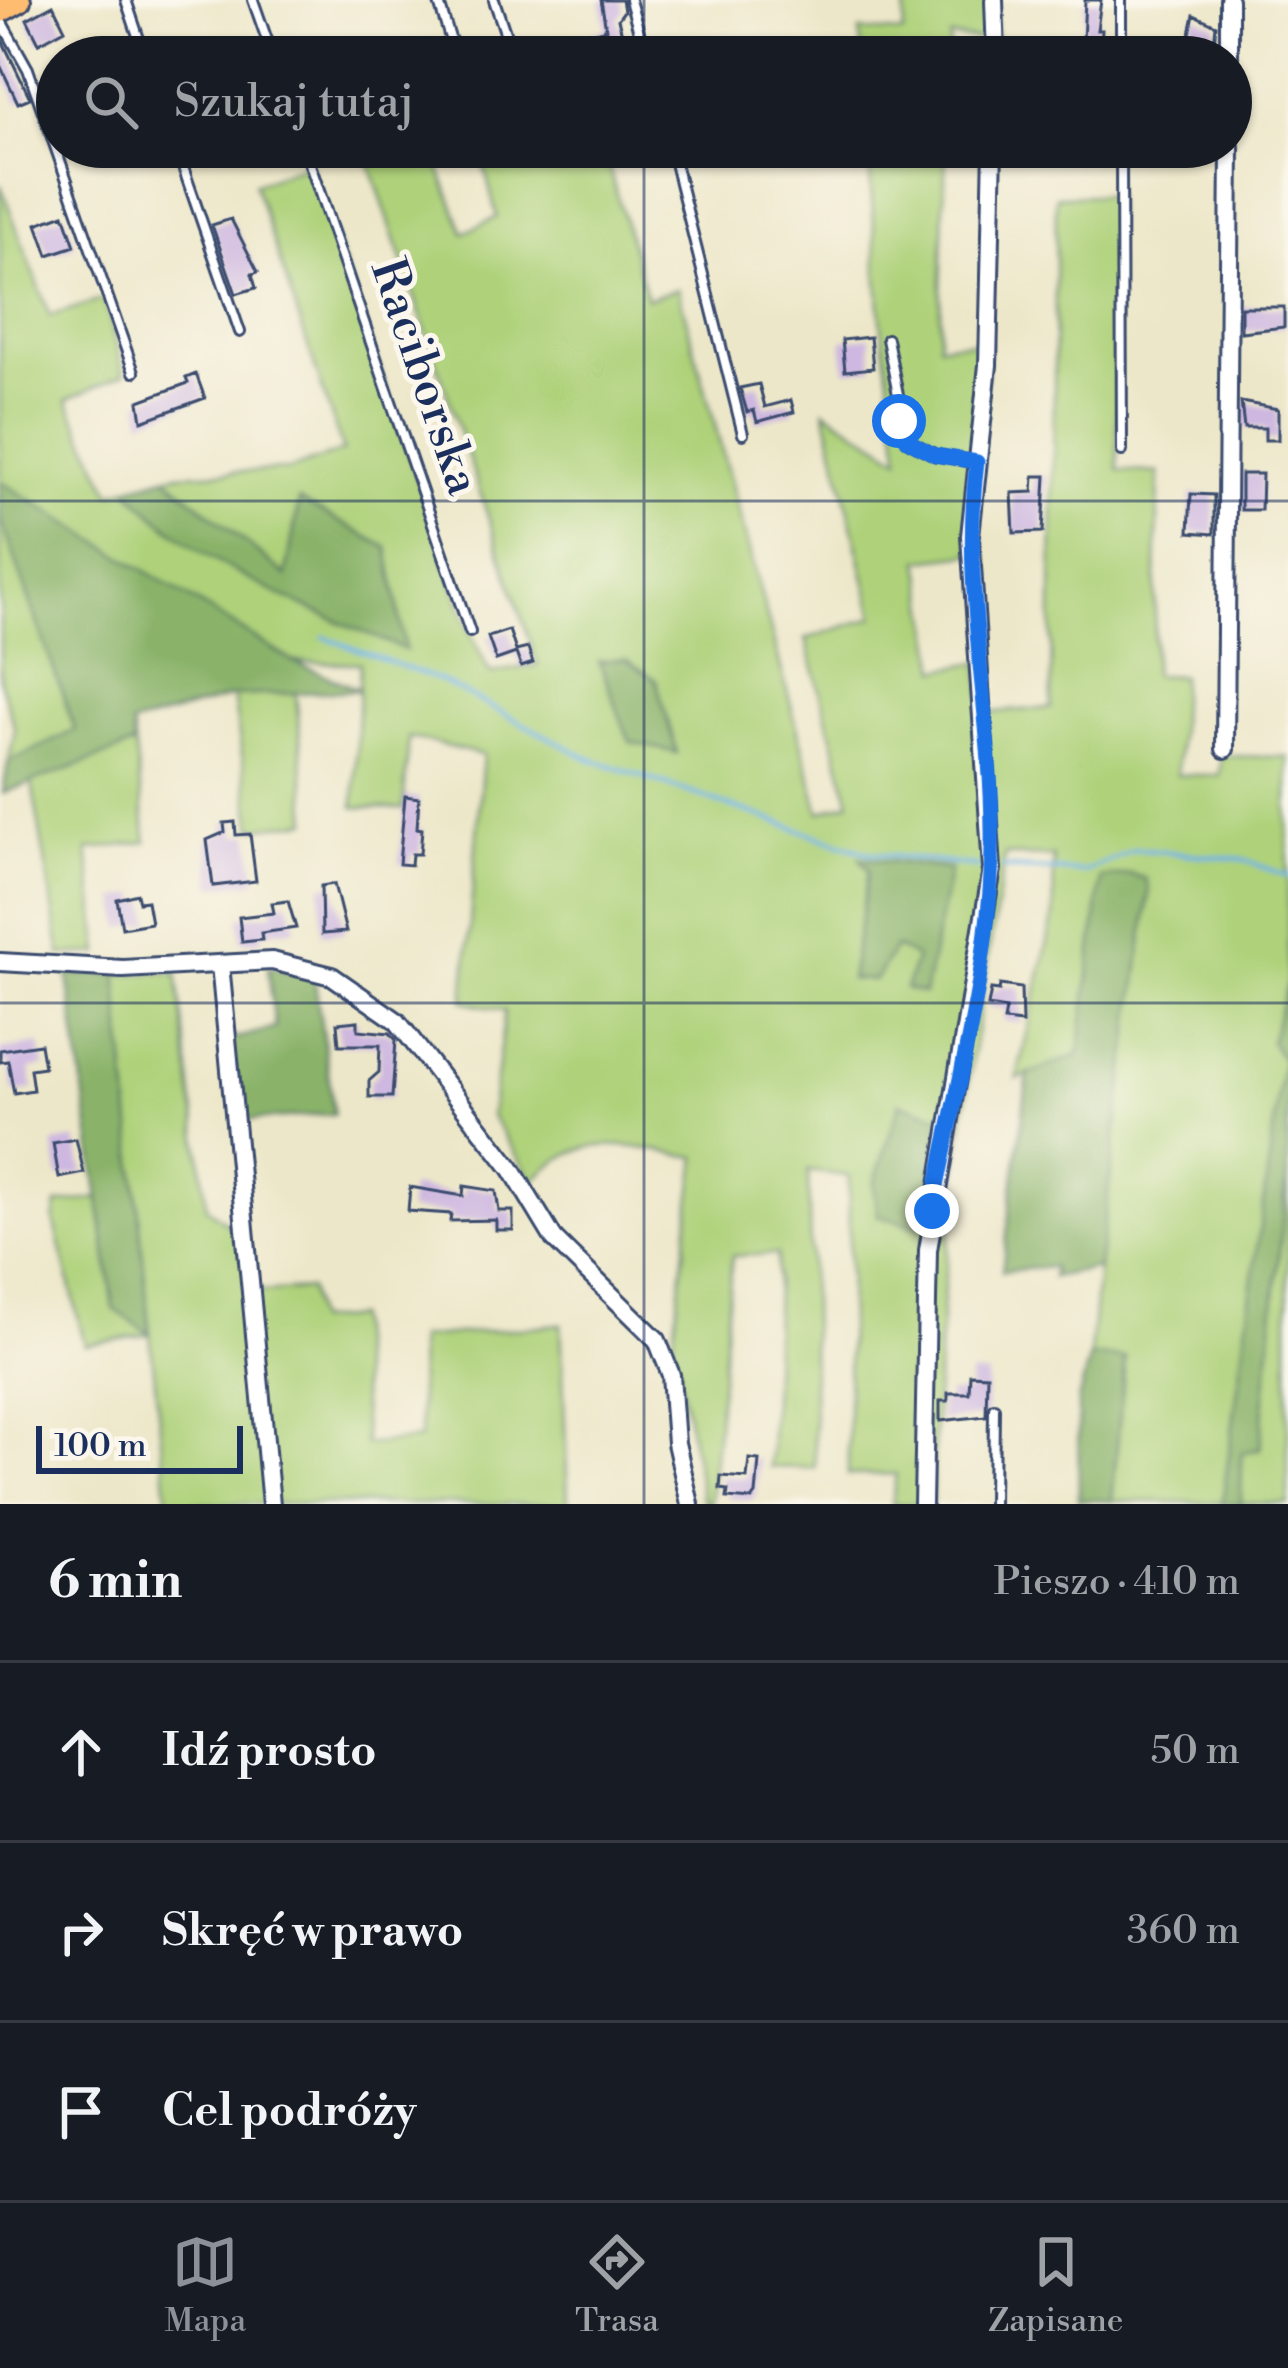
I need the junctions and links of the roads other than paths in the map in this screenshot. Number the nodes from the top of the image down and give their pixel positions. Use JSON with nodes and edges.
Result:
{"nodes":[{"id":1,"x":18,"y":0,"type":"edge"},
{"id":2,"x":126,"y":0,"type":"edge"},
{"id":3,"x":253,"y":0,"type":"edge"},
{"id":4,"x":438,"y":0,"type":"edge"},
{"id":5,"x":494,"y":0,"type":"edge"},
{"id":6,"x":630,"y":0,"type":"edge"},
{"id":7,"x":994,"y":0,"type":"edge"},
{"id":8,"x":1121,"y":0,"type":"edge"},
{"id":9,"x":1229,"y":0,"type":"edge"},
{"id":10,"x":0,"y":10,"type":"edge"},
{"id":11,"x":0,"y":19,"type":"edge"},
{"id":12,"x":138,"y":36,"type":"edge"},
{"id":13,"x":266,"y":36,"type":"edge"},
{"id":14,"x":449,"y":36,"type":"edge"},
{"id":15,"x":506,"y":36,"type":"edge"},
{"id":16,"x":640,"y":36,"type":"edge"},
{"id":17,"x":995,"y":36,"type":"edge"},
{"id":18,"x":1121,"y":36,"type":"edge"},
{"id":19,"x":1229,"y":36,"type":"edge"},
{"id":20,"x":36,"y":92,"type":"edge"},
{"id":21,"x":63,"y":168,"type":"edge"},
{"id":22,"x":183,"y":168,"type":"edge"},
{"id":23,"x":311,"y":168,"type":"edge"},
{"id":24,"x":675,"y":168,"type":"edge"},
{"id":25,"x":993,"y":168,"type":"edge"},
{"id":26,"x":1121,"y":168,"type":"edge"},
{"id":27,"x":1230,"y":168,"type":"edge"},
{"id":28,"x":240,"y":332,"type":"dead end"},
{"id":29,"x":887,"y":339,"type":"dead end"},
{"id":30,"x":134,"y":372,"type":"dead end"},
{"id":31,"x":743,"y":434,"type":"dead end"},
{"id":32,"x":1122,"y":451,"type":"dead end"},
{"id":33,"x":977,"y":462,"type":"junction"},
{"id":34,"x":470,"y":632,"type":"dead end"},
{"id":35,"x":1225,"y":749,"type":"dead end"},
{"id":36,"x":0,"y":962,"type":"edge"},
{"id":37,"x":220,"y":964,"type":"junction"},
{"id":38,"x":994,"y":1408,"type":"dead end"},
{"id":39,"x":271,"y":1504,"type":"edge"},
{"id":40,"x":690,"y":1504,"type":"edge"},
{"id":41,"x":923,"y":1504,"type":"edge"},
{"id":42,"x":993,"y":1504,"type":"edge"}],
"edges":[{"from":1,"to":10,"type":"main road"},
{"from":2,"to":12,"type":"lane"},
{"from":3,"to":13,"type":"lane"},
{"from":4,"to":14,"type":"lane"},
{"from":5,"to":15,"type":"lane"},
{"from":6,"to":16,"type":"lane"},
{"from":7,"to":17,"type":"street"},
{"from":8,"to":18,"type":"lane"},
{"from":9,"to":19,"type":"street"},
{"from":11,"to":20,"type":"lane"},
{"from":21,"to":30,"type":"lane"},
{"from":22,"to":28,"type":"lane"},
{"from":23,"to":34,"type":"lane","name":"Raciborska"},
{"from":24,"to":31,"type":"lane"},
{"from":25,"to":33,"type":"street"},
{"from":26,"to":32,"type":"lane"},
{"from":27,"to":35,"type":"street"},
{"from":29,"to":33,"type":"lane"},
{"from":33,"to":41,"type":"street"},
{"from":36,"to":37,"type":"street"},
{"from":37,"to":39,"type":"street"},
{"from":37,"to":40,"type":"street"},
{"from":38,"to":42,"type":"lane"}]}
